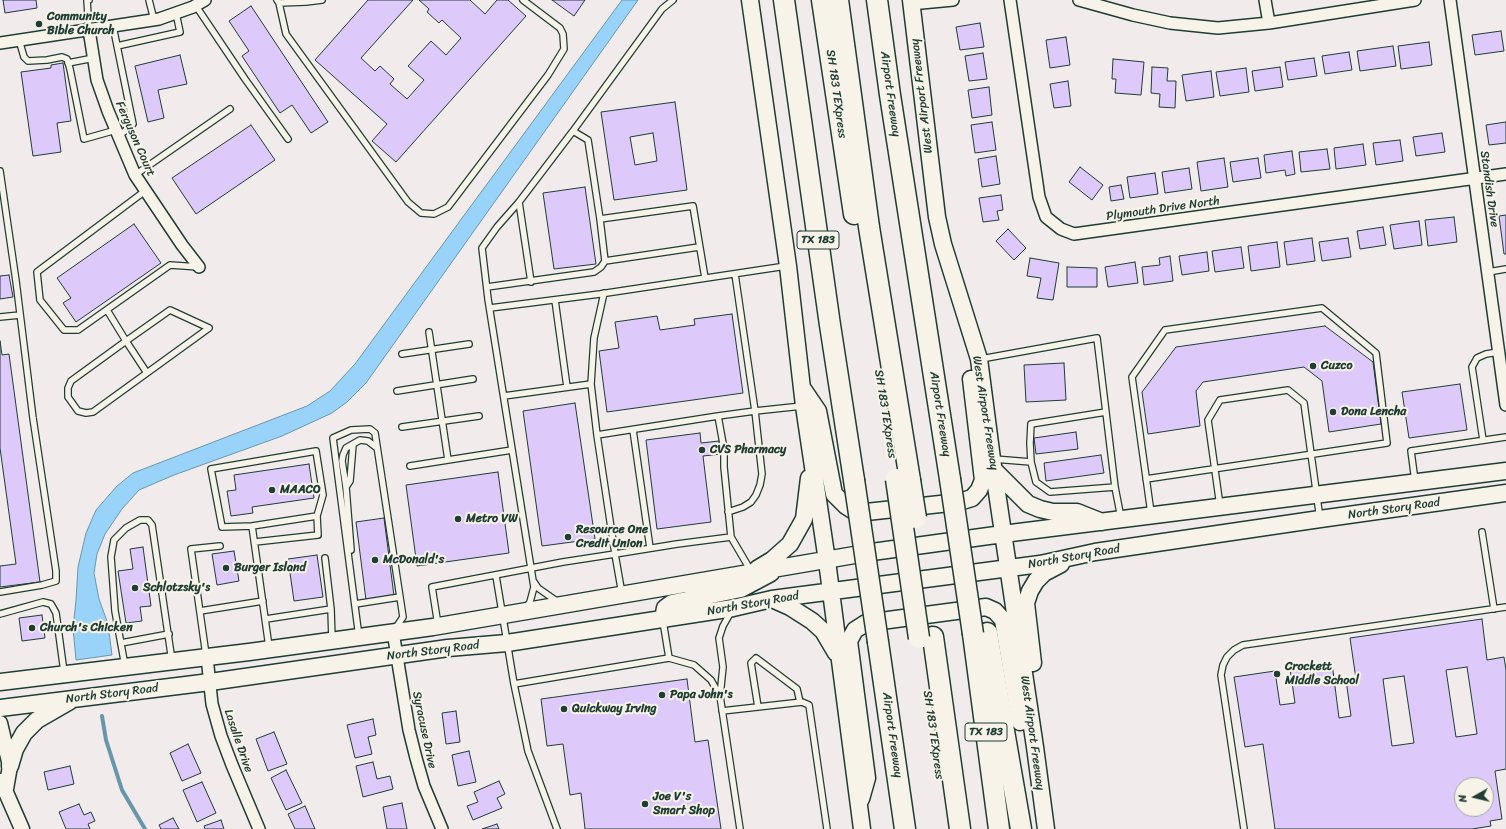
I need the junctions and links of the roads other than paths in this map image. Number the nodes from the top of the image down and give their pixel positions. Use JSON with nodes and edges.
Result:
{"nodes":[{"id":1,"x":89,"y":0,"type":"edge"},
{"id":2,"x":149,"y":0,"type":"edge"},
{"id":3,"x":322,"y":0,"type":"edge"},
{"id":4,"x":523,"y":0,"type":"edge"},
{"id":5,"x":673,"y":0,"type":"edge"},
{"id":6,"x":750,"y":0,"type":"edge"},
{"id":7,"x":784,"y":0,"type":"edge"},
{"id":8,"x":822,"y":0,"type":"edge"},
{"id":9,"x":838,"y":0,"type":"edge"},
{"id":10,"x":877,"y":0,"type":"edge"},
{"id":11,"x":953,"y":0,"type":"edge"},
{"id":12,"x":1010,"y":0,"type":"edge"},
{"id":13,"x":1079,"y":0,"type":"edge"},
{"id":14,"x":1265,"y":0,"type":"edge"},
{"id":15,"x":1415,"y":0,"type":"edge"},
{"id":16,"x":1450,"y":0,"type":"edge"},
{"id":17,"x":278,"y":1,"type":"edge"},
{"id":18,"x":201,"y":2,"type":"edge"},
{"id":19,"x":911,"y":2,"type":"edge"},
{"id":20,"x":176,"y":13,"type":"junction"},
{"id":21,"x":154,"y":20,"type":"junction"},
{"id":22,"x":1268,"y":23,"type":"junction"},
{"id":23,"x":113,"y":26,"type":"junction"},
{"id":24,"x":89,"y":30,"type":"junction"},
{"id":25,"x":19,"y":40,"type":"junction"},
{"id":26,"x":0,"y":42,"type":"edge"},
{"id":27,"x":118,"y":46,"type":"junction"},
{"id":28,"x":94,"y":58,"type":"junction"},
{"id":29,"x":68,"y":63,"type":"junction"},
{"id":30,"x":230,"y":109,"type":"dead end"},
{"id":31,"x":573,"y":131,"type":"junction"},
{"id":32,"x":118,"y":133,"type":"junction"},
{"id":33,"x":288,"y":139,"type":"dead end"},
{"id":34,"x":0,"y":171,"type":"edge"},
{"id":35,"x":1506,"y":174,"type":"edge"},
{"id":36,"x":135,"y":175,"type":"junction"},
{"id":37,"x":1475,"y":178,"type":"junction"},
{"id":38,"x":145,"y":191,"type":"junction"},
{"id":39,"x":519,"y":202,"type":"junction"},
{"id":40,"x":600,"y":219,"type":"junction"},
{"id":41,"x":699,"y":246,"type":"junction"},
{"id":42,"x":605,"y":261,"type":"junction"},
{"id":43,"x":788,"y":266,"type":"junction"},
{"id":44,"x":199,"y":267,"type":"joint"},
{"id":45,"x":1506,"y":269,"type":"edge"},
{"id":46,"x":1488,"y":272,"type":"junction"},
{"id":47,"x":735,"y":274,"type":"junction"},
{"id":48,"x":705,"y":278,"type":"junction"},
{"id":49,"x":531,"y":282,"type":"junction"},
{"id":50,"x":487,"y":287,"type":"junction"},
{"id":51,"x":604,"y":293,"type":"junction"},
{"id":52,"x":555,"y":300,"type":"junction"},
{"id":53,"x":490,"y":308,"type":"junction"},
{"id":54,"x":107,"y":310,"type":"junction"},
{"id":55,"x":20,"y":315,"type":"junction"},
{"id":56,"x":0,"y":317,"type":"edge"},
{"id":57,"x":429,"y":332,"type":"dead end"},
{"id":58,"x":126,"y":341,"type":"junction"},
{"id":59,"x":972,"y":341,"type":"junction"},
{"id":60,"x":469,"y":344,"type":"dead end"},
{"id":61,"x":432,"y":350,"type":"junction"},
{"id":62,"x":1499,"y":352,"type":"junction"},
{"id":63,"x":402,"y":354,"type":"dead end"},
{"id":64,"x":979,"y":359,"type":"junction"},
{"id":65,"x":147,"y":373,"type":"junction"},
{"id":66,"x":473,"y":379,"type":"dead end"},
{"id":67,"x":591,"y":384,"type":"junction"},
{"id":68,"x":437,"y":385,"type":"junction"},
{"id":69,"x":567,"y":387,"type":"junction"},
{"id":70,"x":802,"y":387,"type":"junction"},
{"id":71,"x":397,"y":391,"type":"dead end"},
{"id":72,"x":504,"y":396,"type":"junction"},
{"id":73,"x":1506,"y":405,"type":"edge"},
{"id":74,"x":804,"y":406,"type":"junction"},
{"id":75,"x":755,"y":411,"type":"junction"},
{"id":76,"x":1106,"y":412,"type":"junction"},
{"id":77,"x":479,"y":416,"type":"dead end"},
{"id":78,"x":718,"y":416,"type":"junction"},
{"id":79,"x":442,"y":421,"type":"junction"},
{"id":80,"x":402,"y":427,"type":"dead end"},
{"id":81,"x":633,"y":430,"type":"junction"},
{"id":82,"x":597,"y":435,"type":"junction"},
{"id":83,"x":1506,"y":437,"type":"edge"},
{"id":84,"x":1483,"y":440,"type":"junction"},
{"id":85,"x":353,"y":444,"type":"junction"},
{"id":86,"x":377,"y":448,"type":"junction"},
{"id":87,"x":512,"y":450,"type":"junction"},
{"id":88,"x":1311,"y":455,"type":"junction"},
{"id":89,"x":811,"y":457,"type":"junction"},
{"id":90,"x":448,"y":460,"type":"junction"},
{"id":91,"x":1031,"y":462,"type":"junction"},
{"id":92,"x":993,"y":464,"type":"junction"},
{"id":93,"x":410,"y":466,"type":"dead end"},
{"id":94,"x":1215,"y":469,"type":"junction"},
{"id":95,"x":1506,"y":471,"type":"edge"},
{"id":96,"x":903,"y":479,"type":"junction"},
{"id":97,"x":1146,"y":479,"type":"junction"},
{"id":98,"x":1415,"y":483,"type":"junction"},
{"id":99,"x":346,"y":487,"type":"junction"},
{"id":100,"x":1115,"y":487,"type":"junction"},
{"id":101,"x":1506,"y":493,"type":"edge"},
{"id":102,"x":1317,"y":495,"type":"junction"},
{"id":103,"x":1221,"y":508,"type":"junction"},
{"id":104,"x":728,"y":512,"type":"junction"},
{"id":105,"x":316,"y":516,"type":"junction"},
{"id":106,"x":1151,"y":516,"type":"junction"},
{"id":107,"x":1320,"y":519,"type":"junction"},
{"id":108,"x":1121,"y":520,"type":"junction"},
{"id":109,"x":1103,"y":522,"type":"junction"},
{"id":110,"x":252,"y":526,"type":"junction"},
{"id":111,"x":1482,"y":532,"type":"dead end"},
{"id":112,"x":1002,"y":534,"type":"junction"},
{"id":113,"x":731,"y":536,"type":"junction"},
{"id":114,"x":255,"y":542,"type":"junction"},
{"id":115,"x":220,"y":546,"type":"dead end"},
{"id":116,"x":650,"y":548,"type":"junction"},
{"id":117,"x":1095,"y":552,"type":"junction"},
{"id":118,"x":615,"y":554,"type":"junction"},
{"id":119,"x":325,"y":558,"type":"dead end"},
{"id":120,"x":827,"y":561,"type":"junction"},
{"id":121,"x":780,"y":568,"type":"junction"},
{"id":122,"x":1008,"y":568,"type":"junction"},
{"id":123,"x":531,"y":569,"type":"junction"},
{"id":124,"x":752,"y":572,"type":"junction"},
{"id":125,"x":351,"y":573,"type":"junction"},
{"id":126,"x":496,"y":576,"type":"junction"},
{"id":127,"x":532,"y":579,"type":"junction"},
{"id":128,"x":830,"y":591,"type":"junction"},
{"id":129,"x":0,"y":592,"type":"edge"},
{"id":130,"x":622,"y":595,"type":"junction"},
{"id":131,"x":400,"y":597,"type":"junction"},
{"id":132,"x":772,"y":599,"type":"junction"},
{"id":133,"x":263,"y":602,"type":"junction"},
{"id":134,"x":355,"y":604,"type":"junction"},
{"id":135,"x":561,"y":605,"type":"junction"},
{"id":136,"x":1506,"y":607,"type":"edge"},
{"id":137,"x":733,"y":608,"type":"junction"},
{"id":138,"x":331,"y":609,"type":"junction"},
{"id":139,"x":1494,"y":609,"type":"junction"},
{"id":140,"x":200,"y":611,"type":"junction"},
{"id":141,"x":525,"y":611,"type":"junction"},
{"id":142,"x":0,"y":614,"type":"edge"},
{"id":143,"x":502,"y":615,"type":"junction"},
{"id":144,"x":266,"y":619,"type":"junction"},
{"id":145,"x":663,"y":619,"type":"junction"},
{"id":146,"x":439,"y":626,"type":"junction"},
{"id":147,"x":393,"y":632,"type":"junction"},
{"id":148,"x":169,"y":634,"type":"junction"},
{"id":149,"x":973,"y":634,"type":"junction"},
{"id":150,"x":359,"y":637,"type":"junction"},
{"id":151,"x":926,"y":638,"type":"junction"},
{"id":152,"x":332,"y":641,"type":"junction"},
{"id":153,"x":121,"y":643,"type":"junction"},
{"id":154,"x":507,"y":643,"type":"junction"},
{"id":155,"x":269,"y":649,"type":"junction"},
{"id":156,"x":396,"y":655,"type":"junction"},
{"id":157,"x":207,"y":657,"type":"junction"},
{"id":158,"x":669,"y":658,"type":"junction"},
{"id":159,"x":839,"y":658,"type":"junction"},
{"id":160,"x":172,"y":661,"type":"junction"},
{"id":161,"x":125,"y":667,"type":"junction"},
{"id":162,"x":64,"y":674,"type":"junction"},
{"id":163,"x":0,"y":682,"type":"edge"},
{"id":164,"x":210,"y":682,"type":"junction"},
{"id":165,"x":514,"y":684,"type":"junction"},
{"id":166,"x":720,"y":696,"type":"junction"},
{"id":167,"x":74,"y":699,"type":"junction"},
{"id":168,"x":800,"y":702,"type":"junction"},
{"id":169,"x":758,"y":707,"type":"junction"},
{"id":170,"x":0,"y":708,"type":"edge"},
{"id":171,"x":722,"y":711,"type":"junction"},
{"id":172,"x":0,"y":723,"type":"edge"},
{"id":173,"x":10,"y":766,"type":"junction"},
{"id":174,"x":897,"y":775,"type":"junction"},
{"id":175,"x":1039,"y":780,"type":"junction"},
{"id":176,"x":3,"y":784,"type":"edge"},
{"id":177,"x":859,"y":806,"type":"junction"},
{"id":178,"x":22,"y":829,"type":"edge"},
{"id":179,"x":259,"y":829,"type":"edge"},
{"id":180,"x":442,"y":829,"type":"edge"},
{"id":181,"x":558,"y":829,"type":"edge"},
{"id":182,"x":740,"y":829,"type":"edge"},
{"id":183,"x":827,"y":829,"type":"edge"},
{"id":184,"x":862,"y":829,"type":"edge"},
{"id":185,"x":897,"y":829,"type":"edge"},
{"id":186,"x":905,"y":829,"type":"edge"},
{"id":187,"x":946,"y":829,"type":"edge"},
{"id":188,"x":960,"y":829,"type":"edge"},
{"id":189,"x":985,"y":829,"type":"edge"},
{"id":190,"x":999,"y":829,"type":"edge"},
{"id":191,"x":1021,"y":829,"type":"edge"},
{"id":192,"x":1046,"y":829,"type":"edge"},
{"id":193,"x":1244,"y":829,"type":"edge"}],
"edges":[{"from":1,"to":24,"type":"lane"},
{"from":2,"to":21,"type":"lane"},
{"from":3,"to":17,"type":"lane"},
{"from":4,"to":17,"type":"lane"},
{"from":5,"to":31,"type":"lane"},
{"from":6,"to":43,"type":"main road"},
{"from":7,"to":174,"type":"highway","name":"Airport Freeway","number":"TX 183","bridge":true},
{"from":8,"to":96,"type":"highway","name":"SH 183 TEXpress"},
{"from":9,"to":96,"type":"highway","name":"SH 183 TEXpress"},
{"from":10,"to":149,"type":"highway","name":"Airport Freeway","number":"TX 183","bridge":true},
{"from":11,"to":19,"type":"street"},
{"from":12,"to":37,"type":"street","name":"Plymouth Drive North"},
{"from":13,"to":22,"type":"street"},
{"from":14,"to":22,"type":"street"},
{"from":15,"to":22,"type":"street"},
{"from":16,"to":37,"type":"street","name":"Standish Drive"},
{"from":18,"to":20,"type":"street"},
{"from":18,"to":33,"type":"lane"},
{"from":19,"to":59,"type":"main road","name":"West Airport Freeway"},
{"from":20,"to":21,"type":"street"},
{"from":20,"to":27,"type":"lane"},
{"from":21,"to":23,"type":"street"},
{"from":23,"to":24,"type":"street"},
{"from":23,"to":27,"type":"lane"},
{"from":24,"to":25,"type":"street"},
{"from":24,"to":28,"type":"street","name":"Ferguson Court"},
{"from":25,"to":26,"type":"street"},
{"from":25,"to":29,"type":"lane"},
{"from":27,"to":32,"type":"lane"},
{"from":28,"to":29,"type":"lane"},
{"from":28,"to":32,"type":"street","name":"Ferguson Court"},
{"from":29,"to":32,"type":"lane"},
{"from":30,"to":36,"type":"lane"},
{"from":31,"to":39,"type":"lane"},
{"from":31,"to":40,"type":"lane"},
{"from":32,"to":36,"type":"street","name":"Ferguson Court"},
{"from":34,"to":55,"type":"lane"},
{"from":35,"to":37,"type":"street","name":"Plymouth Drive North"},
{"from":36,"to":38,"type":"street","name":"Ferguson Court"},
{"from":37,"to":46,"type":"street","name":"Standish Drive"},
{"from":38,"to":44,"type":"street","name":"Ferguson Court"},
{"from":38,"to":54,"type":"lane"},
{"from":39,"to":49,"type":"lane"},
{"from":39,"to":50,"type":"lane"},
{"from":40,"to":41,"type":"lane"},
{"from":40,"to":42,"type":"lane"},
{"from":41,"to":42,"type":"lane"},
{"from":41,"to":48,"type":"lane"},
{"from":42,"to":49,"type":"lane"},
{"from":43,"to":47,"type":"lane"},
{"from":43,"to":70,"type":"main road"},
{"from":44,"to":54,"type":"lane"},
{"from":45,"to":46,"type":"lane"},
{"from":46,"to":62,"type":"street","name":"Standish Drive"},
{"from":47,"to":48,"type":"lane"},
{"from":47,"to":75,"type":"lane"},
{"from":48,"to":51,"type":"lane"},
{"from":49,"to":50,"type":"lane"},
{"from":50,"to":53,"type":"lane"},
{"from":51,"to":52,"type":"lane"},
{"from":51,"to":67,"type":"lane"},
{"from":52,"to":53,"type":"lane"},
{"from":52,"to":69,"type":"lane"},
{"from":53,"to":72,"type":"lane"},
{"from":54,"to":58,"type":"lane"},
{"from":55,"to":56,"type":"lane"},
{"from":55,"to":129,"type":"lane"},
{"from":57,"to":61,"type":"lane"},
{"from":58,"to":65,"type":"lane"},
{"from":58,"to":65,"type":"lane"},
{"from":58,"to":65,"type":"lane"},
{"from":59,"to":64,"type":"main road","name":"West Airport Freeway"},
{"from":59,"to":70,"type":"main road"},
{"from":60,"to":61,"type":"lane"},
{"from":61,"to":63,"type":"lane"},
{"from":61,"to":68,"type":"lane"},
{"from":62,"to":73,"type":"street","name":"Standish Drive"},
{"from":62,"to":84,"type":"lane"},
{"from":64,"to":76,"type":"lane"},
{"from":64,"to":92,"type":"main road","name":"West Airport Freeway"},
{"from":66,"to":68,"type":"lane"},
{"from":67,"to":69,"type":"lane"},
{"from":67,"to":82,"type":"lane"},
{"from":68,"to":71,"type":"lane"},
{"from":68,"to":79,"type":"lane"},
{"from":69,"to":72,"type":"lane"},
{"from":70,"to":74,"type":"main road"},
{"from":72,"to":87,"type":"lane"},
{"from":74,"to":75,"type":"lane"},
{"from":74,"to":89,"type":"main road"},
{"from":75,"to":78,"type":"lane"},
{"from":75,"to":104,"type":"lane"},
{"from":76,"to":91,"type":"lane"},
{"from":76,"to":100,"type":"lane"},
{"from":77,"to":79,"type":"lane"},
{"from":78,"to":81,"type":"lane"},
{"from":78,"to":104,"type":"lane"},
{"from":79,"to":80,"type":"lane"},
{"from":79,"to":90,"type":"lane"},
{"from":81,"to":82,"type":"lane"},
{"from":81,"to":116,"type":"lane"},
{"from":82,"to":118,"type":"lane"},
{"from":83,"to":84,"type":"lane"},
{"from":84,"to":98,"type":"lane"},
{"from":85,"to":86,"type":"lane"},
{"from":85,"to":99,"type":"lane"},
{"from":85,"to":99,"type":"lane"},
{"from":86,"to":125,"type":"lane"},
{"from":86,"to":131,"type":"lane"},
{"from":87,"to":90,"type":"lane"},
{"from":87,"to":123,"type":"lane"},
{"from":88,"to":94,"type":"lane"},
{"from":88,"to":94,"type":"lane"},
{"from":88,"to":97,"type":"lane"},
{"from":88,"to":102,"type":"lane"},
{"from":89,"to":120,"type":"main road"},
{"from":89,"to":124,"type":"main road"},
{"from":90,"to":93,"type":"lane"},
{"from":91,"to":92,"type":"lane"},
{"from":91,"to":100,"type":"lane"},
{"from":92,"to":109,"type":"main road"},
{"from":92,"to":112,"type":"main road","name":"West Airport Freeway"},
{"from":94,"to":97,"type":"lane"},
{"from":94,"to":103,"type":"lane"},
{"from":95,"to":98,"type":"main road","name":"North Story Road"},
{"from":96,"to":151,"type":"highway","name":"SH 183 TEXpress","bridge":true},
{"from":97,"to":106,"type":"lane"},
{"from":98,"to":102,"type":"main road","name":"North Story Road"},
{"from":99,"to":125,"type":"lane"},
{"from":100,"to":108,"type":"lane"},
{"from":101,"to":107,"type":"main road","name":"North Story Road"},
{"from":102,"to":103,"type":"main road","name":"North Story Road"},
{"from":102,"to":107,"type":"lane"},
{"from":103,"to":106,"type":"main road","name":"North Story Road"},
{"from":104,"to":113,"type":"lane"},
{"from":105,"to":110,"type":"lane"},
{"from":105,"to":110,"type":"lane"},
{"from":105,"to":114,"type":"lane"},
{"from":106,"to":108,"type":"main road","name":"North Story Road"},
{"from":107,"to":117,"type":"main road","name":"North Story Road"},
{"from":108,"to":109,"type":"main road","name":"North Story Road"},
{"from":109,"to":112,"type":"main road","name":"North Story Road"},
{"from":110,"to":114,"type":"lane"},
{"from":111,"to":139,"type":"lane"},
{"from":112,"to":120,"type":"main road","name":"North Story Road"},
{"from":112,"to":122,"type":"main road","name":"West Airport Freeway"},
{"from":113,"to":116,"type":"lane"},
{"from":113,"to":124,"type":"lane"},
{"from":114,"to":133,"type":"lane"},
{"from":115,"to":140,"type":"lane"},
{"from":116,"to":118,"type":"lane"},
{"from":117,"to":122,"type":"main road","name":"North Story Road"},
{"from":117,"to":175,"type":"main road"},
{"from":118,"to":123,"type":"lane"},
{"from":118,"to":130,"type":"lane"},
{"from":119,"to":138,"type":"lane"},
{"from":120,"to":121,"type":"main road","name":"North Story Road"},
{"from":120,"to":128,"type":"main road"},
{"from":121,"to":124,"type":"main road","name":"North Story Road"},
{"from":121,"to":145,"type":"main road"},
{"from":122,"to":128,"type":"main road","name":"North Story Road"},
{"from":122,"to":175,"type":"main road","name":"West Airport Freeway"},
{"from":123,"to":126,"type":"lane"},
{"from":123,"to":127,"type":"lane"},
{"from":124,"to":130,"type":"main road","name":"North Story Road"},
{"from":125,"to":134,"type":"lane"},
{"from":126,"to":143,"type":"lane"},
{"from":126,"to":146,"type":"lane"},
{"from":127,"to":135,"type":"lane"},
{"from":127,"to":141,"type":"lane"},
{"from":128,"to":132,"type":"main road","name":"North Story Road"},
{"from":128,"to":159,"type":"main road"},
{"from":130,"to":135,"type":"main road","name":"North Story Road"},
{"from":131,"to":134,"type":"lane"},
{"from":131,"to":147,"type":"lane"},
{"from":132,"to":137,"type":"main road","name":"North Story Road"},
{"from":132,"to":159,"type":"main road"},
{"from":133,"to":140,"type":"lane"},
{"from":133,"to":144,"type":"lane"},
{"from":134,"to":150,"type":"lane"},
{"from":135,"to":141,"type":"main road","name":"North Story Road"},
{"from":136,"to":139,"type":"lane"},
{"from":137,"to":145,"type":"main road","name":"North Story Road"},
{"from":137,"to":166,"type":"lane"},
{"from":138,"to":144,"type":"lane"},
{"from":138,"to":152,"type":"lane"},
{"from":139,"to":193,"type":"lane"},
{"from":140,"to":157,"type":"lane"},
{"from":141,"to":143,"type":"main road","name":"North Story Road"},
{"from":142,"to":162,"type":"lane"},
{"from":143,"to":146,"type":"main road","name":"North Story Road"},
{"from":143,"to":154,"type":"lane"},
{"from":144,"to":155,"type":"lane"},
{"from":145,"to":154,"type":"main road","name":"North Story Road"},
{"from":145,"to":158,"type":"lane"},
{"from":146,"to":147,"type":"main road","name":"North Story Road"},
{"from":147,"to":150,"type":"main road","name":"North Story Road"},
{"from":147,"to":156,"type":"street","name":"Syracuse Drive"},
{"from":148,"to":153,"type":"lane"},
{"from":148,"to":153,"type":"lane"},
{"from":148,"to":160,"type":"lane"},
{"from":149,"to":189,"type":"highway"},
{"from":149,"to":190,"type":"highway","name":"Airport Freeway","number":"TX 183"},
{"from":149,"to":191,"type":"highway"},
{"from":150,"to":152,"type":"main road","name":"North Story Road"},
{"from":151,"to":187,"type":"highway","name":"SH 183 TEXpress"},
{"from":151,"to":188,"type":"highway","name":"SH 183 TEXpress"},
{"from":152,"to":155,"type":"main road","name":"North Story Road"},
{"from":153,"to":161,"type":"lane"},
{"from":154,"to":156,"type":"main road","name":"North Story Road"},
{"from":154,"to":165,"type":"lane"},
{"from":155,"to":157,"type":"main road","name":"North Story Road"},
{"from":156,"to":164,"type":"main road","name":"North Story Road"},
{"from":156,"to":180,"type":"street","name":"Syracuse Drive"},
{"from":157,"to":160,"type":"main road","name":"North Story Road"},
{"from":157,"to":164,"type":"street","name":"Lasalle Drive"},
{"from":158,"to":165,"type":"lane"},
{"from":158,"to":166,"type":"lane"},
{"from":159,"to":177,"type":"main road"},
{"from":160,"to":161,"type":"main road","name":"North Story Road"},
{"from":161,"to":162,"type":"main road","name":"North Story Road"},
{"from":162,"to":163,"type":"main road","name":"North Story Road"},
{"from":164,"to":167,"type":"main road","name":"North Story Road"},
{"from":164,"to":179,"type":"street","name":"Lasalle Drive"},
{"from":165,"to":181,"type":"lane"},
{"from":166,"to":171,"type":"lane"},
{"from":167,"to":170,"type":"main road","name":"North Story Road"},
{"from":167,"to":173,"type":"main road"},
{"from":168,"to":169,"type":"lane"},
{"from":168,"to":169,"type":"lane"},
{"from":168,"to":183,"type":"lane"},
{"from":169,"to":171,"type":"lane"},
{"from":171,"to":182,"type":"lane"},
{"from":172,"to":173,"type":"street"},
{"from":173,"to":176,"type":"street"},
{"from":174,"to":185,"type":"highway"},
{"from":174,"to":186,"type":"highway","name":"Airport Freeway","number":"TX 183"},
{"from":175,"to":177,"type":"main road"},
{"from":175,"to":192,"type":"main road","name":"West Airport Freeway"},
{"from":176,"to":178,"type":"street"},
{"from":177,"to":184,"type":"main road"}]}
